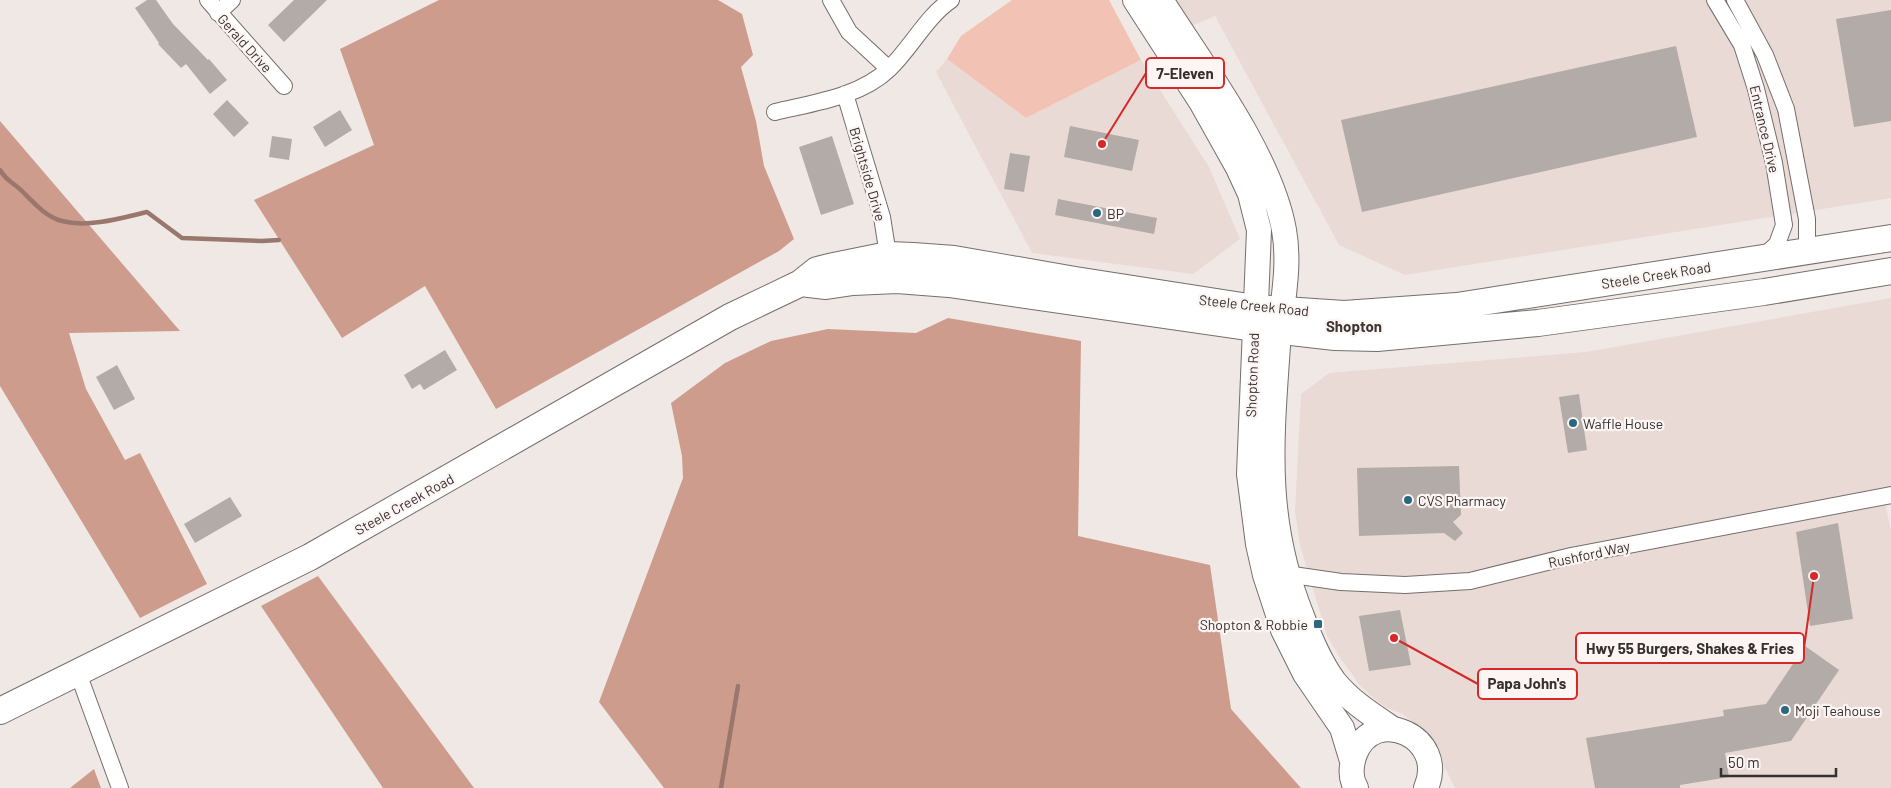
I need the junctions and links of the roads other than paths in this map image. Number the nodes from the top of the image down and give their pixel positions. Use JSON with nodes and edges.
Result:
{"nodes":[{"id":1,"x":208,"y":0,"type":"edge"},
{"id":2,"x":232,"y":0,"type":"edge"},
{"id":3,"x":831,"y":0,"type":"edge"},
{"id":4,"x":951,"y":0,"type":"edge"},
{"id":5,"x":1135,"y":0,"type":"edge"},
{"id":6,"x":1161,"y":0,"type":"edge"},
{"id":7,"x":1715,"y":0,"type":"edge"},
{"id":8,"x":1735,"y":0,"type":"edge"},
{"id":9,"x":218,"y":13,"type":"junction"},
{"id":10,"x":889,"y":69,"type":"junction"},
{"id":11,"x":284,"y":86,"type":"dead end"},
{"id":12,"x":845,"y":94,"type":"junction"},
{"id":13,"x":775,"y":112,"type":"dead end"},
{"id":14,"x":1891,"y":238,"type":"edge"},
{"id":15,"x":1807,"y":252,"type":"junction"},
{"id":16,"x":888,"y":255,"type":"junction"},
{"id":17,"x":1891,"y":255,"type":"edge"},
{"id":18,"x":1761,"y":259,"type":"junction"},
{"id":19,"x":1891,"y":271,"type":"edge"},
{"id":20,"x":1818,"y":282,"type":"junction"},
{"id":21,"x":801,"y":283,"type":"junction"},
{"id":22,"x":1593,"y":315,"type":"junction"},
{"id":23,"x":1254,"y":318,"type":"junction"},
{"id":24,"x":1281,"y":321,"type":"junction"},
{"id":25,"x":1891,"y":495,"type":"edge"},
{"id":26,"x":1286,"y":574,"type":"junction"},
{"id":27,"x":78,"y":673,"type":"junction"},
{"id":28,"x":0,"y":711,"type":"edge"},
{"id":29,"x":1393,"y":729,"type":"junction"},
{"id":30,"x":1352,"y":777,"type":"edge"},
{"id":31,"x":1432,"y":783,"type":"edge"},
{"id":32,"x":120,"y":788,"type":"edge"}],
"edges":[{"from":1,"to":9,"type":"street","name":"Gerald Drive"},
{"from":2,"to":9,"type":"street"},
{"from":3,"to":10,"type":"street"},
{"from":4,"to":10,"type":"street"},
{"from":5,"to":23,"type":"street","name":"Shopton Road"},
{"from":6,"to":24,"type":"street","name":"Shopton Road"},
{"from":7,"to":18,"type":"street","name":"Entrance Drive"},
{"from":8,"to":15,"type":"street","name":"Entrance Drive"},
{"from":9,"to":11,"type":"street","name":"Gerald Drive"},
{"from":10,"to":12,"type":"street"},
{"from":12,"to":13,"type":"street"},
{"from":12,"to":16,"type":"street","name":"Brightside Drive"},
{"from":14,"to":15,"type":"main road","name":"Steele Creek Road"},
{"from":15,"to":18,"type":"main road","name":"Steele Creek Road"},
{"from":15,"to":22,"type":"main road"},
{"from":16,"to":21,"type":"main road","name":"Steele Creek Road"},
{"from":16,"to":23,"type":"main road","name":"Steele Creek Road"},
{"from":17,"to":20,"type":"main road"},
{"from":18,"to":24,"type":"main road","name":"Steele Creek Road"},
{"from":19,"to":20,"type":"main road","name":"Steele Creek Road"},
{"from":20,"to":22,"type":"main road","name":"Steele Creek Road"},
{"from":21,"to":23,"type":"main road","name":"Steele Creek Road"},
{"from":21,"to":27,"type":"main road","name":"Steele Creek Road"},
{"from":22,"to":24,"type":"main road","name":"Steele Creek Road"},
{"from":23,"to":24,"type":"main road","name":"Steele Creek Road"},
{"from":23,"to":30,"type":"street","name":"Shopton Road"},
{"from":24,"to":26,"type":"street","name":"Shopton Road"},
{"from":25,"to":26,"type":"street","name":"Rushford Way"},
{"from":26,"to":29,"type":"street","name":"Shopton Road"},
{"from":27,"to":28,"type":"main road","name":"Steele Creek Road"},
{"from":27,"to":32,"type":"street"},
{"from":29,"to":30,"type":"street"},
{"from":29,"to":31,"type":"street","name":"Shopton Road"}]}
